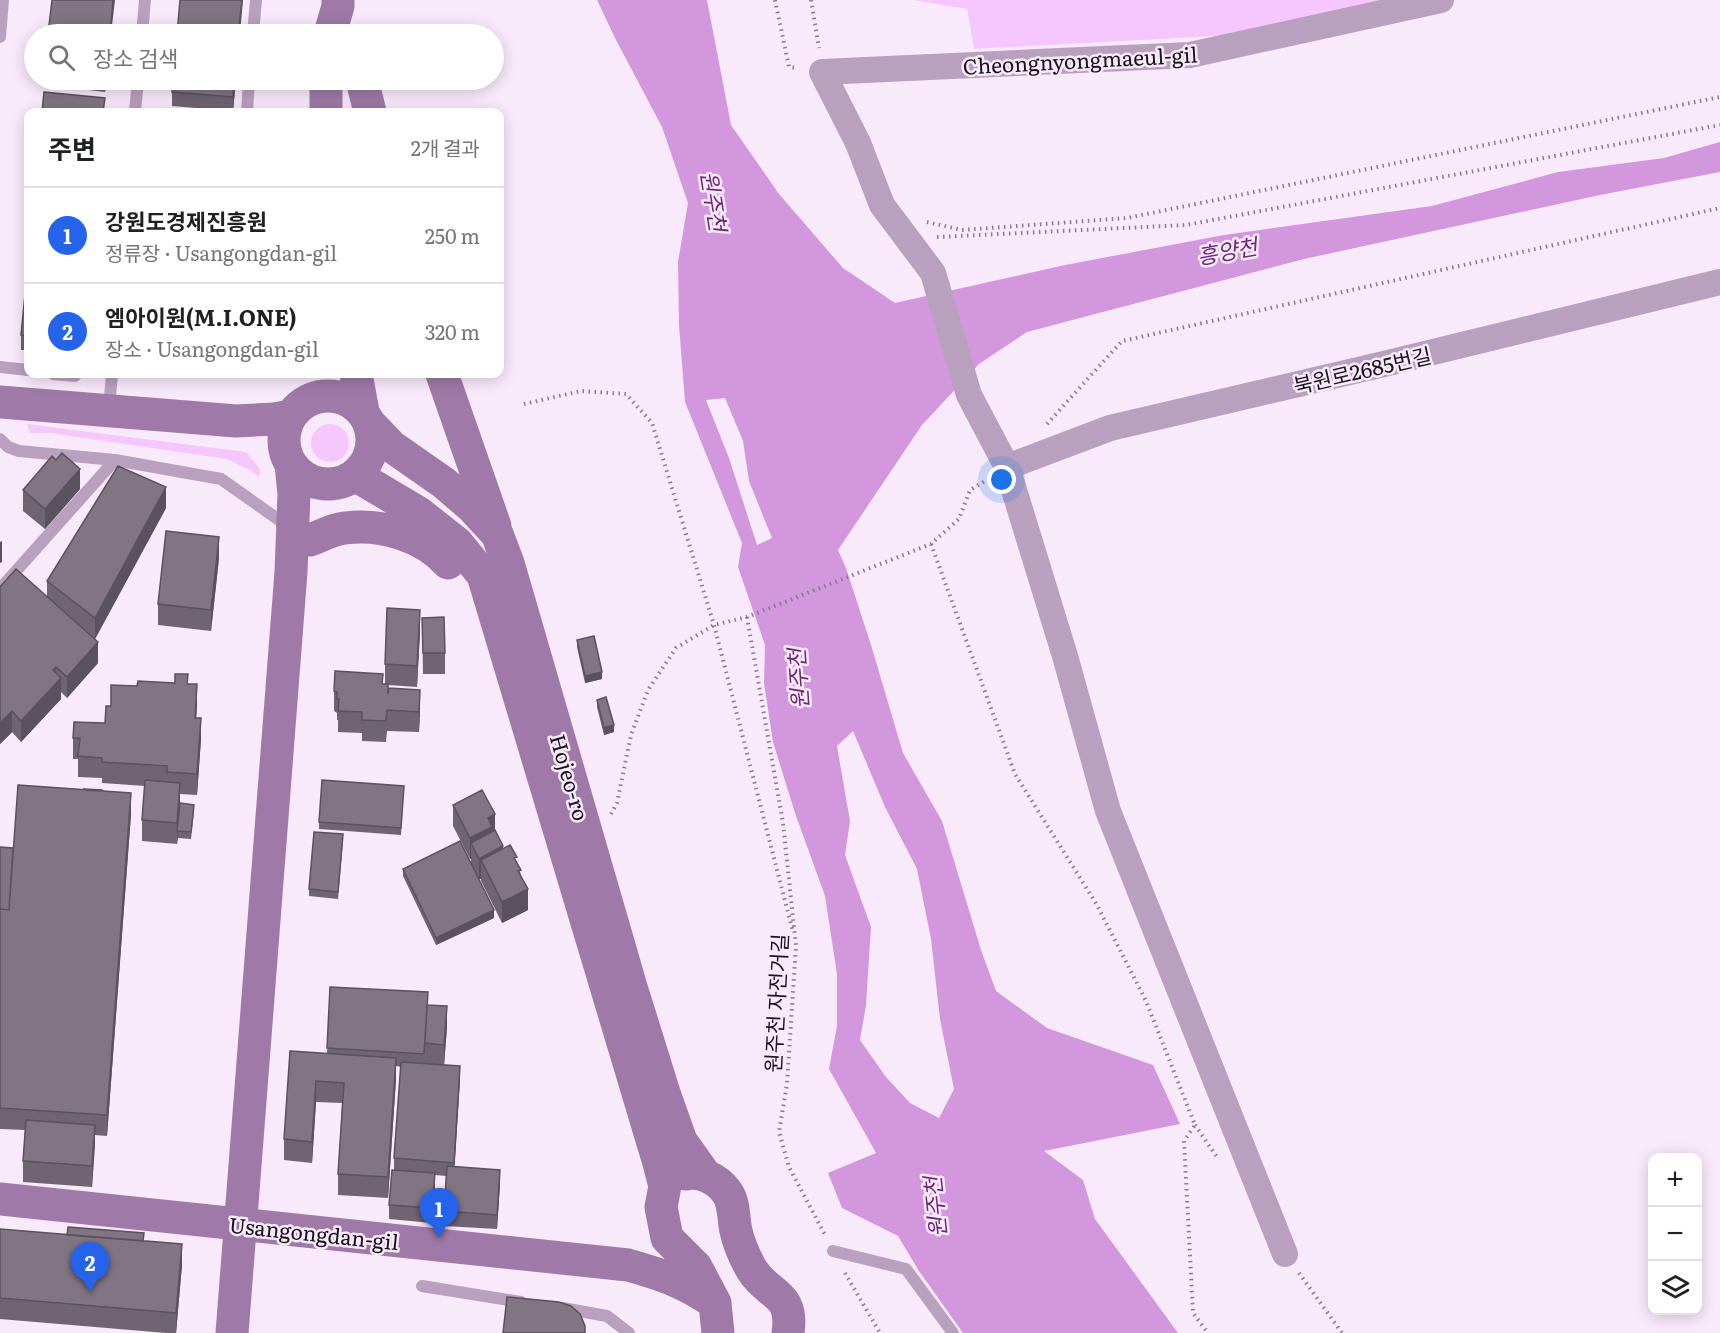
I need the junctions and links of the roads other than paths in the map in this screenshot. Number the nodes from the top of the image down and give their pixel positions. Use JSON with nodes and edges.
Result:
{"nodes":[{"id":1,"x":3,"y":0,"type":"edge"},
{"id":2,"x":145,"y":0,"type":"edge"},
{"id":3,"x":256,"y":0,"type":"edge"},
{"id":4,"x":1441,"y":0,"type":"edge"},
{"id":5,"x":143,"y":24,"type":"edge"},
{"id":6,"x":254,"y":24,"type":"edge"},
{"id":7,"x":0,"y":37,"type":"edge"},
{"id":8,"x":137,"y":90,"type":"edge"},
{"id":9,"x":248,"y":90,"type":"edge"},
{"id":10,"x":326,"y":90,"type":"edge"},
{"id":11,"x":355,"y":90,"type":"edge"},
{"id":12,"x":365,"y":90,"type":"edge"},
{"id":13,"x":135,"y":108,"type":"edge"},
{"id":14,"x":247,"y":108,"type":"edge"},
{"id":15,"x":326,"y":108,"type":"edge"},
{"id":16,"x":355,"y":108,"type":"edge"},
{"id":17,"x":369,"y":108,"type":"edge"},
{"id":18,"x":1720,"y":282,"type":"edge"},
{"id":19,"x":0,"y":367,"type":"edge"},
{"id":20,"x":24,"y":370,"type":"edge"},
{"id":21,"x":112,"y":378,"type":"edge"},
{"id":22,"x":357,"y":378,"type":"edge"},
{"id":23,"x":443,"y":378,"type":"edge"},
{"id":24,"x":302,"y":397,"type":"edge"},
{"id":25,"x":0,"y":402,"type":"edge"},
{"id":26,"x":109,"y":410,"type":"junction"},
{"id":27,"x":366,"y":418,"type":"junction"},
{"id":28,"x":236,"y":421,"type":"junction"},
{"id":29,"x":0,"y":438,"type":"edge"},
{"id":30,"x":288,"y":457,"type":"junction"},
{"id":31,"x":115,"y":460,"type":"junction"},
{"id":32,"x":1007,"y":467,"type":"junction"},
{"id":33,"x":349,"y":478,"type":"junction"},
{"id":34,"x":497,"y":534,"type":"junction"},
{"id":35,"x":301,"y":535,"type":"junction"},
{"id":36,"x":0,"y":589,"type":"edge"},
{"id":37,"x":509,"y":665,"type":"junction"},
{"id":38,"x":706,"y":1176,"type":"junction"},
{"id":39,"x":665,"y":1186,"type":"junction"},
{"id":40,"x":0,"y":1199,"type":"edge"},
{"id":41,"x":241,"y":1224,"type":"junction"},
{"id":42,"x":667,"y":1238,"type":"junction"},
{"id":43,"x":833,"y":1251,"type":"road end"},
{"id":44,"x":1285,"y":1254,"type":"dead end"},
{"id":45,"x":628,"y":1265,"type":"junction"},
{"id":46,"x":422,"y":1286,"type":"dead end"},
{"id":47,"x":716,"y":1318,"type":"edge"},
{"id":48,"x":232,"y":1333,"type":"edge"},
{"id":49,"x":629,"y":1333,"type":"edge"},
{"id":50,"x":788,"y":1333,"type":"edge"},
{"id":51,"x":953,"y":1333,"type":"edge"}],
"edges":[{"from":1,"to":7,"type":"lane"},
{"from":2,"to":5,"type":"lane"},
{"from":3,"to":6,"type":"lane"},
{"from":4,"to":32,"type":"street","name":"Cheongnyongmaeul-gil"},
{"from":8,"to":13,"type":"lane"},
{"from":9,"to":14,"type":"lane"},
{"from":10,"to":15,"type":"street"},
{"from":11,"to":16,"type":"street"},
{"from":12,"to":17,"type":"street"},
{"from":18,"to":32,"type":"street","name":"북원로2685번길"},
{"from":19,"to":20,"type":"lane"},
{"from":21,"to":26,"type":"lane"},
{"from":22,"to":27,"type":"street"},
{"from":23,"to":34,"type":"street"},
{"from":24,"to":27,"type":"street"},
{"from":24,"to":28,"type":"street"},
{"from":24,"to":30,"type":"street"},
{"from":25,"to":26,"type":"street"},
{"from":26,"to":28,"type":"street"},
{"from":27,"to":33,"type":"street"},
{"from":27,"to":34,"type":"street","name":"Hojeo-ro"},
{"from":28,"to":30,"type":"street"},
{"from":29,"to":31,"type":"lane"},
{"from":30,"to":33,"type":"street"},
{"from":30,"to":35,"type":"street"},
{"from":31,"to":35,"type":"lane"},
{"from":31,"to":36,"type":"lane"},
{"from":32,"to":44,"type":"street"},
{"from":33,"to":35,"type":"street"},
{"from":33,"to":37,"type":"street"},
{"from":34,"to":38,"type":"street","name":"Hojeo-ro"},
{"from":35,"to":37,"type":"street"},
{"from":35,"to":41,"type":"street"},
{"from":37,"to":39,"type":"street","name":"Hojeo-ro"},
{"from":38,"to":39,"type":"street"},
{"from":38,"to":50,"type":"street","name":"Hojeo-ro"},
{"from":39,"to":42,"type":"street","name":"Hojeo-ro"},
{"from":40,"to":41,"type":"street","name":"Usangongdan-gil"},
{"from":41,"to":45,"type":"street","name":"Usangongdan-gil"},
{"from":41,"to":48,"type":"street"},
{"from":42,"to":45,"type":"street"},
{"from":42,"to":47,"type":"street"},
{"from":43,"to":51,"type":"lane"},
{"from":45,"to":47,"type":"street","name":"Usangongdan-gil"},
{"from":46,"to":49,"type":"lane"}]}
